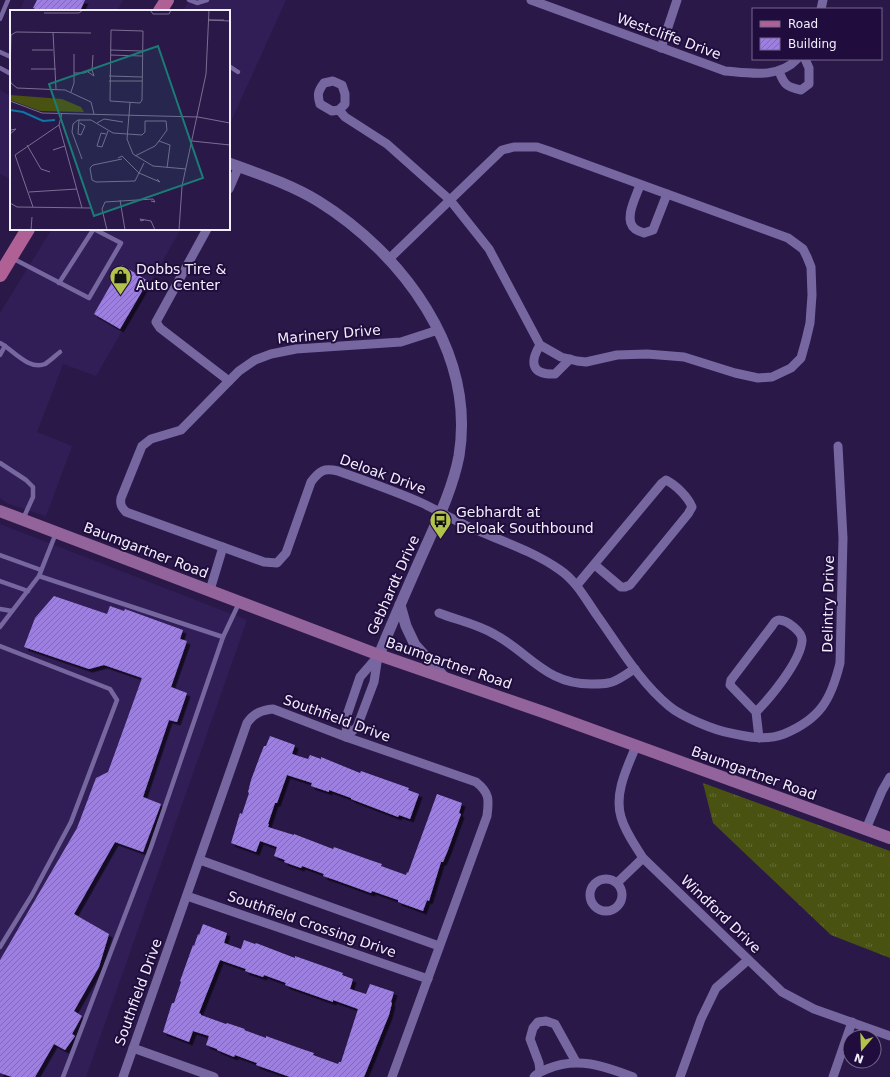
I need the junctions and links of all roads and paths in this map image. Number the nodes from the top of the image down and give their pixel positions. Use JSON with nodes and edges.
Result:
{"nodes":[{"id":1,"x":8,"y":0,"type":"edge"},
{"id":2,"x":167,"y":0,"type":"edge"},
{"id":3,"x":189,"y":0,"type":"edge"},
{"id":4,"x":207,"y":0,"type":"edge"},
{"id":5,"x":531,"y":0,"type":"edge"},
{"id":6,"x":677,"y":0,"type":"edge"},
{"id":7,"x":161,"y":10,"type":"edge"},
{"id":8,"x":0,"y":18,"type":"edge"},
{"id":9,"x":661,"y":48,"type":"junction"},
{"id":10,"x":0,"y":52,"type":"edge"},
{"id":11,"x":10,"y":57,"type":"edge"},
{"id":12,"x":796,"y":60,"type":"edge"},
{"id":13,"x":805,"y":60,"type":"edge"},
{"id":14,"x":230,"y":67,"type":"edge"},
{"id":15,"x":0,"y":68,"type":"edge"},
{"id":16,"x":779,"y":70,"type":"junction"},
{"id":17,"x":238,"y":72,"type":"dead end"},
{"id":18,"x":10,"y":73,"type":"edge"},
{"id":19,"x":339,"y":110,"type":"dead end"},
{"id":20,"x":234,"y":164,"type":"edge"},
{"id":21,"x":230,"y":184,"type":"edge"},
{"id":22,"x":640,"y":185,"type":"junction"},
{"id":23,"x":667,"y":194,"type":"junction"},
{"id":24,"x":450,"y":200,"type":"junction"},
{"id":25,"x":27,"y":230,"type":"edge"},
{"id":26,"x":93,"y":230,"type":"edge"},
{"id":27,"x":96,"y":230,"type":"edge"},
{"id":28,"x":206,"y":230,"type":"edge"},
{"id":29,"x":11,"y":258,"type":"junction"},
{"id":30,"x":389,"y":259,"type":"junction"},
{"id":31,"x":0,"y":275,"type":"edge"},
{"id":32,"x":59,"y":283,"type":"junction"},
{"id":33,"x":438,"y":330,"type":"junction"},
{"id":34,"x":0,"y":343,"type":"edge"},
{"id":35,"x":540,"y":345,"type":"junction"},
{"id":36,"x":5,"y":346,"type":"junction"},
{"id":37,"x":60,"y":352,"type":"dead end"},
{"id":38,"x":0,"y":355,"type":"edge"},
{"id":39,"x":570,"y":359,"type":"junction"},
{"id":40,"x":229,"y":381,"type":"junction"},
{"id":41,"x":838,"y":446,"type":"dead end"},
{"id":42,"x":0,"y":463,"type":"edge"},
{"id":43,"x":0,"y":511,"type":"edge"},
{"id":44,"x":441,"y":512,"type":"junction"},
{"id":45,"x":22,"y":520,"type":"junction"},
{"id":46,"x":56,"y":533,"type":"junction"},
{"id":47,"x":223,"y":547,"type":"junction"},
{"id":48,"x":0,"y":555,"type":"edge"},
{"id":49,"x":595,"y":565,"type":"junction"},
{"id":50,"x":42,"y":570,"type":"junction"},
{"id":51,"x":39,"y":576,"type":"junction"},
{"id":52,"x":0,"y":581,"type":"edge"},
{"id":53,"x":577,"y":585,"type":"junction"},
{"id":54,"x":210,"y":590,"type":"junction"},
{"id":55,"x":28,"y":591,"type":"junction"},
{"id":56,"x":240,"y":602,"type":"junction"},
{"id":57,"x":400,"y":605,"type":"junction"},
{"id":58,"x":0,"y":609,"type":"edge"},
{"id":59,"x":12,"y":611,"type":"junction"},
{"id":60,"x":439,"y":613,"type":"dead end"},
{"id":61,"x":0,"y":627,"type":"edge"},
{"id":62,"x":223,"y":637,"type":"junction"},
{"id":63,"x":0,"y":646,"type":"edge"},
{"id":64,"x":379,"y":654,"type":"junction"},
{"id":65,"x":635,"y":669,"type":"junction"},
{"id":66,"x":444,"y":678,"type":"junction"},
{"id":67,"x":756,"y":712,"type":"junction"},
{"id":68,"x":780,"y":736,"type":"joint"},
{"id":69,"x":346,"y":737,"type":"junction"},
{"id":70,"x":759,"y":738,"type":"junction"},
{"id":71,"x":636,"y":746,"type":"junction"},
{"id":72,"x":890,"y":777,"type":"edge"},
{"id":73,"x":866,"y":829,"type":"junction"},
{"id":74,"x":890,"y":838,"type":"edge"},
{"id":75,"x":643,"y":858,"type":"junction"},
{"id":76,"x":200,"y":860,"type":"junction"},
{"id":77,"x":617,"y":883,"type":"dead end"},
{"id":78,"x":188,"y":896,"type":"junction"},
{"id":79,"x":439,"y":946,"type":"junction"},
{"id":80,"x":0,"y":947,"type":"edge"},
{"id":81,"x":748,"y":960,"type":"junction"},
{"id":82,"x":428,"y":979,"type":"junction"},
{"id":83,"x":852,"y":1022,"type":"junction"},
{"id":84,"x":890,"y":1036,"type":"edge"},
{"id":85,"x":133,"y":1048,"type":"junction"},
{"id":86,"x":576,"y":1062,"type":"junction"},
{"id":87,"x":537,"y":1075,"type":"edge"},
{"id":88,"x":63,"y":1077,"type":"edge"},
{"id":89,"x":123,"y":1077,"type":"edge"},
{"id":90,"x":214,"y":1077,"type":"edge"},
{"id":91,"x":392,"y":1077,"type":"edge"},
{"id":92,"x":633,"y":1077,"type":"edge"},
{"id":93,"x":680,"y":1077,"type":"edge"},
{"id":94,"x":833,"y":1077,"type":"edge"}],
"edges":[{"from":1,"to":8,"type":"lane"},
{"from":2,"to":7,"type":"main road"},
{"from":3,"to":4,"type":"lane"},
{"from":5,"to":9,"type":"street","name":"Westcliffe Drive"},
{"from":6,"to":9,"type":"street"},
{"from":9,"to":16,"type":"street","name":"Westcliffe Drive"},
{"from":10,"to":11,"type":"lane"},
{"from":12,"to":16,"type":"street","name":"Westcliffe Drive"},
{"from":13,"to":16,"type":"street"},
{"from":14,"to":17,"type":"lane"},
{"from":15,"to":18,"type":"lane"},
{"from":19,"to":24,"type":"street"},
{"from":20,"to":21,"type":"street"},
{"from":20,"to":30,"type":"street","name":"Gebhardt Drive"},
{"from":22,"to":23,"type":"street"},
{"from":22,"to":23,"type":"street"},
{"from":22,"to":24,"type":"street"},
{"from":23,"to":39,"type":"street"},
{"from":24,"to":30,"type":"street"},
{"from":24,"to":35,"type":"street"},
{"from":25,"to":29,"type":"main road"},
{"from":26,"to":32,"type":"lane"},
{"from":27,"to":32,"type":"lane"},
{"from":28,"to":40,"type":"street"},
{"from":29,"to":31,"type":"main road"},
{"from":29,"to":32,"type":"lane"},
{"from":30,"to":33,"type":"street","name":"Gebhardt Drive"},
{"from":33,"to":40,"type":"street","name":"Marinery Drive"},
{"from":33,"to":44,"type":"street","name":"Gebhardt Drive"},
{"from":34,"to":36,"type":"lane"},
{"from":35,"to":39,"type":"street"},
{"from":35,"to":39,"type":"street"},
{"from":36,"to":37,"type":"lane"},
{"from":36,"to":38,"type":"lane"},
{"from":40,"to":47,"type":"street","name":"Deloak Drive"},
{"from":41,"to":68,"type":"street","name":"Delintry Drive"},
{"from":42,"to":45,"type":"lane"},
{"from":43,"to":45,"type":"main road","name":"Baumgartner Road"},
{"from":44,"to":47,"type":"street","name":"Deloak Drive"},
{"from":44,"to":53,"type":"street","name":"Deloak Drive"},
{"from":44,"to":57,"type":"street","name":"Gebhardt Drive"},
{"from":45,"to":46,"type":"main road","name":"Baumgartner Road"},
{"from":46,"to":50,"type":"lane"},
{"from":46,"to":54,"type":"main road","name":"Baumgartner Road"},
{"from":47,"to":54,"type":"street"},
{"from":48,"to":50,"type":"lane"},
{"from":49,"to":49,"type":"street"},
{"from":49,"to":53,"type":"street"},
{"from":50,"to":51,"type":"lane"},
{"from":51,"to":55,"type":"lane"},
{"from":51,"to":62,"type":"lane"},
{"from":52,"to":55,"type":"lane"},
{"from":53,"to":65,"type":"street","name":"Deloak Drive"},
{"from":54,"to":56,"type":"main road","name":"Baumgartner Road"},
{"from":55,"to":59,"type":"lane"},
{"from":56,"to":62,"type":"lane"},
{"from":56,"to":64,"type":"main road","name":"Baumgartner Road"},
{"from":57,"to":64,"type":"street","name":"Gebhardt Drive"},
{"from":57,"to":66,"type":"street"},
{"from":58,"to":59,"type":"lane"},
{"from":59,"to":61,"type":"lane"},
{"from":60,"to":65,"type":"street"},
{"from":62,"to":88,"type":"lane"},
{"from":63,"to":80,"type":"lane"},
{"from":64,"to":66,"type":"main road","name":"Baumgartner Road"},
{"from":64,"to":69,"type":"street"},
{"from":64,"to":69,"type":"street"},
{"from":65,"to":70,"type":"street","name":"Deloak Drive"},
{"from":66,"to":71,"type":"main road","name":"Baumgartner Road"},
{"from":67,"to":67,"type":"street"},
{"from":67,"to":70,"type":"street"},
{"from":68,"to":70,"type":"street","name":"Deloak Drive"},
{"from":69,"to":76,"type":"street","name":"Southfield Drive"},
{"from":69,"to":79,"type":"street","name":"Southfield Drive"},
{"from":71,"to":73,"type":"main road","name":"Baumgartner Road"},
{"from":71,"to":75,"type":"street","name":"Windford Drive"},
{"from":72,"to":73,"type":"street"},
{"from":73,"to":74,"type":"main road","name":"Baumgartner Road"},
{"from":75,"to":77,"type":"street"},
{"from":75,"to":81,"type":"street","name":"Windford Drive"},
{"from":76,"to":78,"type":"street","name":"Southfield Drive"},
{"from":76,"to":79,"type":"street","name":"Southfield Crossing Drive"},
{"from":78,"to":82,"type":"street","name":"Southfield Crossing Drive"},
{"from":78,"to":85,"type":"street","name":"Southfield Drive"},
{"from":79,"to":82,"type":"street","name":"Southfield Drive"},
{"from":81,"to":83,"type":"street","name":"Windford Drive"},
{"from":81,"to":93,"type":"street"},
{"from":82,"to":91,"type":"street","name":"Southfield Drive"},
{"from":83,"to":84,"type":"street","name":"Windford Drive"},
{"from":83,"to":94,"type":"street"},
{"from":85,"to":89,"type":"street","name":"Southfield Drive"},
{"from":85,"to":90,"type":"street"},
{"from":86,"to":87,"type":"street"},
{"from":86,"to":87,"type":"street"},
{"from":86,"to":92,"type":"street"}]}
